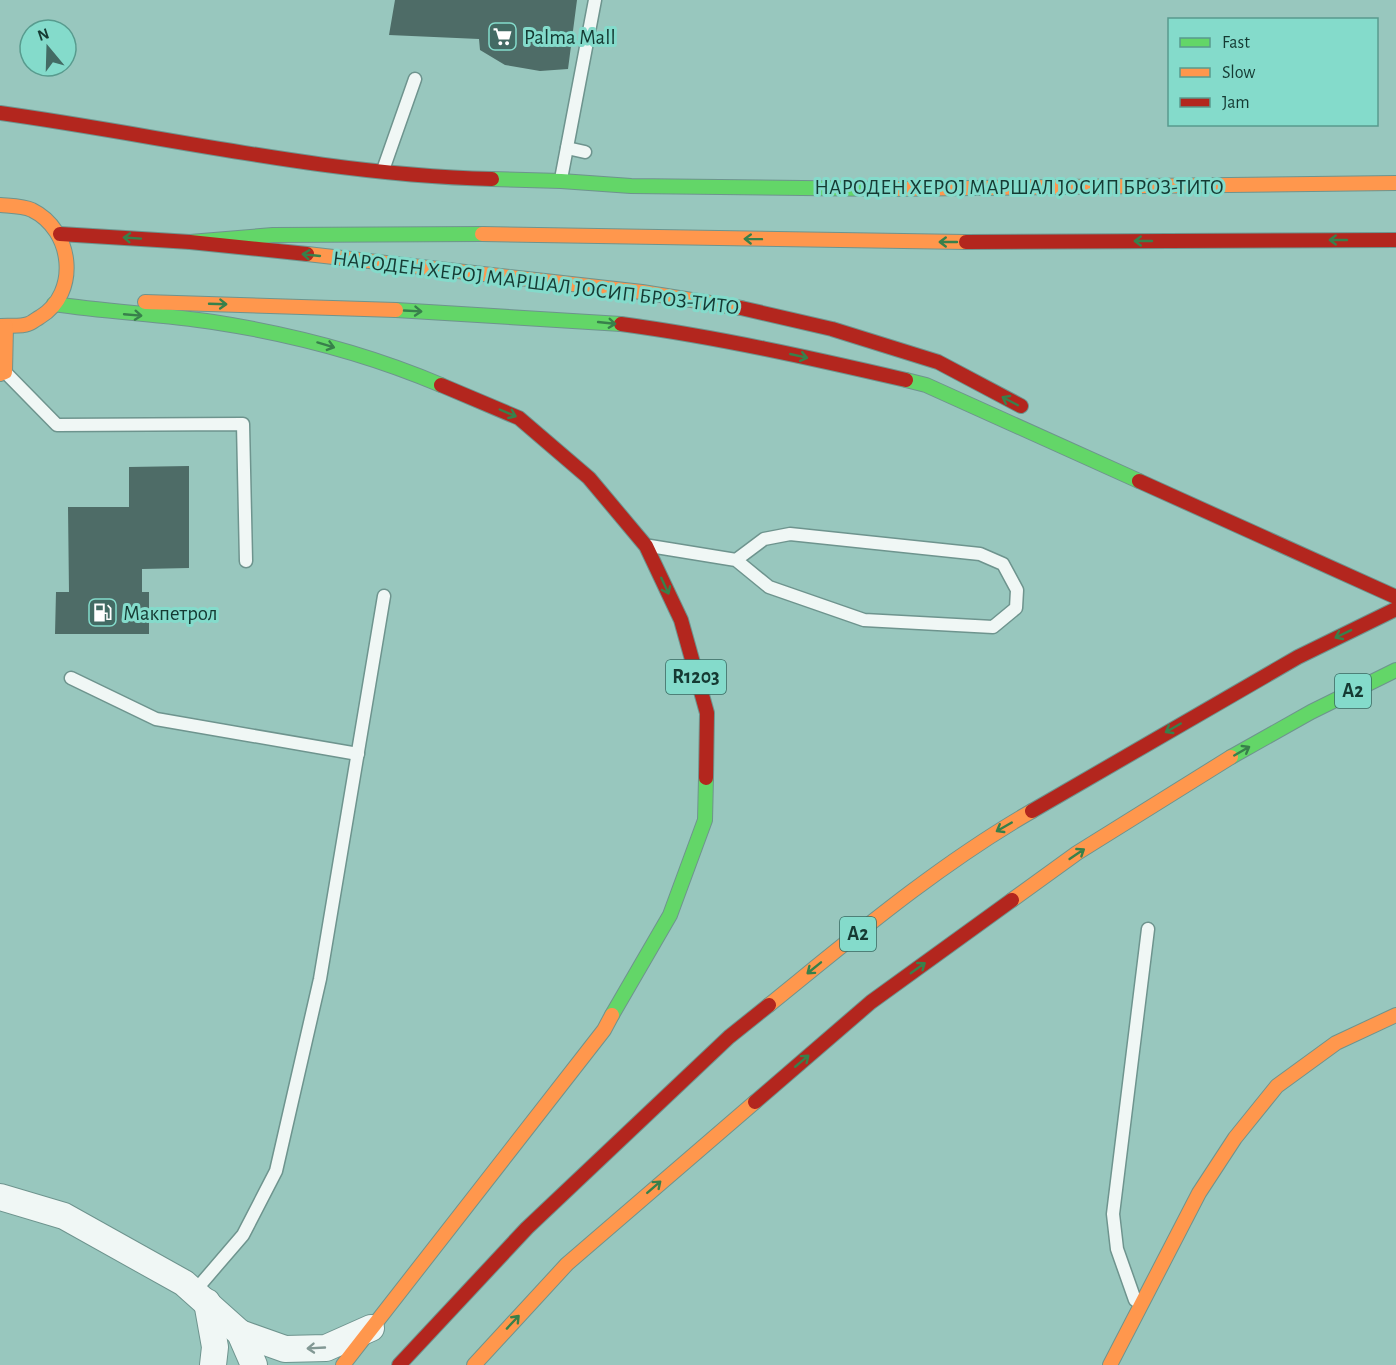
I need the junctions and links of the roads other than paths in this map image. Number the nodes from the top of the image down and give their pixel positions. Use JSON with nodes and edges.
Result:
{"nodes":[{"id":1,"x":594,"y":0,"type":"edge"},
{"id":2,"x":415,"y":79,"type":"dead end"},
{"id":3,"x":0,"y":113,"type":"edge"},
{"id":4,"x":567,"y":148,"type":"junction"},
{"id":5,"x":585,"y":152,"type":"dead end"},
{"id":6,"x":383,"y":171,"type":"junction"},
{"id":7,"x":561,"y":180,"type":"junction"},
{"id":8,"x":1396,"y":183,"type":"edge"},
{"id":9,"x":0,"y":205,"type":"edge"},
{"id":10,"x":60,"y":234,"type":"junction"},
{"id":11,"x":1396,"y":240,"type":"edge"},
{"id":12,"x":190,"y":242,"type":"junction"},
{"id":13,"x":54,"y":304,"type":"junction"},
{"id":14,"x":3,"y":326,"type":"edge"},
{"id":15,"x":2,"y":373,"type":"edge"},
{"id":16,"x":1031,"y":412,"type":"dead end"},
{"id":17,"x":1092,"y":445,"type":"dead end"},
{"id":18,"x":1246,"y":528,"type":"junction"},
{"id":19,"x":646,"y":546,"type":"junction"},
{"id":20,"x":736,"y":560,"type":"junction"},
{"id":21,"x":246,"y":561,"type":"dead end"},
{"id":22,"x":384,"y":596,"type":"dead end"},
{"id":23,"x":1396,"y":597,"type":"edge"},
{"id":24,"x":1396,"y":609,"type":"edge"},
{"id":25,"x":1396,"y":670,"type":"edge"},
{"id":26,"x":71,"y":678,"type":"dead end"},
{"id":27,"x":1396,"y":679,"type":"edge"},
{"id":28,"x":1311,"y":712,"type":"junction"},
{"id":29,"x":358,"y":754,"type":"junction"},
{"id":30,"x":1148,"y":929,"type":"dead end"},
{"id":31,"x":1396,"y":1015,"type":"edge"},
{"id":32,"x":0,"y":1197,"type":"edge"},
{"id":33,"x":201,"y":1297,"type":"junction"},
{"id":34,"x":1138,"y":1308,"type":"junction"},
{"id":35,"x":371,"y":1328,"type":"junction"},
{"id":36,"x":240,"y":1333,"type":"junction"},
{"id":37,"x":213,"y":1365,"type":"edge"},
{"id":38,"x":254,"y":1365,"type":"edge"},
{"id":39,"x":344,"y":1365,"type":"edge"},
{"id":40,"x":399,"y":1365,"type":"edge"},
{"id":41,"x":474,"y":1365,"type":"edge"},
{"id":42,"x":1110,"y":1365,"type":"edge"}],
"edges":[{"from":1,"to":4,"type":"lane"},
{"from":2,"to":6,"type":"lane"},
{"from":3,"to":6,"type":"main road","name":"НАРОДЕН ХЕРОЈ МАРШАЛ ЈОСИП БРОЗ-ТИТО"},
{"from":4,"to":5,"type":"lane"},
{"from":4,"to":7,"type":"lane"},
{"from":6,"to":7,"type":"main road","name":"НАРОДЕН ХЕРОЈ МАРШАЛ ЈОСИП БРОЗ-ТИТО"},
{"from":7,"to":8,"type":"main road","name":"НАРОДЕН ХЕРОЈ МАРШАЛ ЈОСИП БРОЗ-ТИТО"},
{"from":9,"to":10,"type":"main road"},
{"from":12,"to":10,"type":"main road","name":"НАРОДЕН ХЕРОЈ МАРШАЛ ЈОСИП БРОЗ-ТИТО","one_way":true},
{"from":10,"to":13,"type":"main road"},
{"from":11,"to":12,"type":"main road","one_way":true},
{"from":16,"to":12,"type":"main road","name":"НАРОДЕН ХЕРОЈ МАРШАЛ ЈОСИП БРОЗ-ТИТО","one_way":true},
{"from":13,"to":14,"type":"main road"},
{"from":13,"to":18,"type":"main road","name":"НАРОДЕН ХЕРОЈ МАРШАЛ ЈОСИП БРОЗ-ТИТО","one_way":true},
{"from":13,"to":19,"type":"main road","number":"R1203","one_way":true},
{"from":14,"to":15,"type":"main road"},
{"from":15,"to":21,"type":"lane"},
{"from":17,"to":18,"type":"main road"},
{"from":18,"to":23,"type":"main road"},
{"from":19,"to":20,"type":"lane"},
{"from":19,"to":35,"type":"main road","number":"R1203","one_way":true},
{"from":20,"to":20,"type":"lane"},
{"from":22,"to":29,"type":"lane"},
{"from":24,"to":40,"type":"main road","number":"A2","one_way":true},
{"from":25,"to":28,"type":"main road","number":"A2"},
{"from":26,"to":29,"type":"lane"},
{"from":27,"to":28,"type":"main road"},
{"from":41,"to":28,"type":"main road","number":"A2","one_way":true},
{"from":29,"to":33,"type":"lane"},
{"from":30,"to":34,"type":"lane"},
{"from":31,"to":34,"type":"main road"},
{"from":32,"to":33,"type":"street"},
{"from":33,"to":36,"type":"street"},
{"from":33,"to":37,"type":"street"},
{"from":34,"to":42,"type":"main road"},
{"from":35,"to":36,"type":"street","one_way":true},
{"from":35,"to":39,"type":"main road","number":"R1203"},
{"from":36,"to":38,"type":"street"}]}
